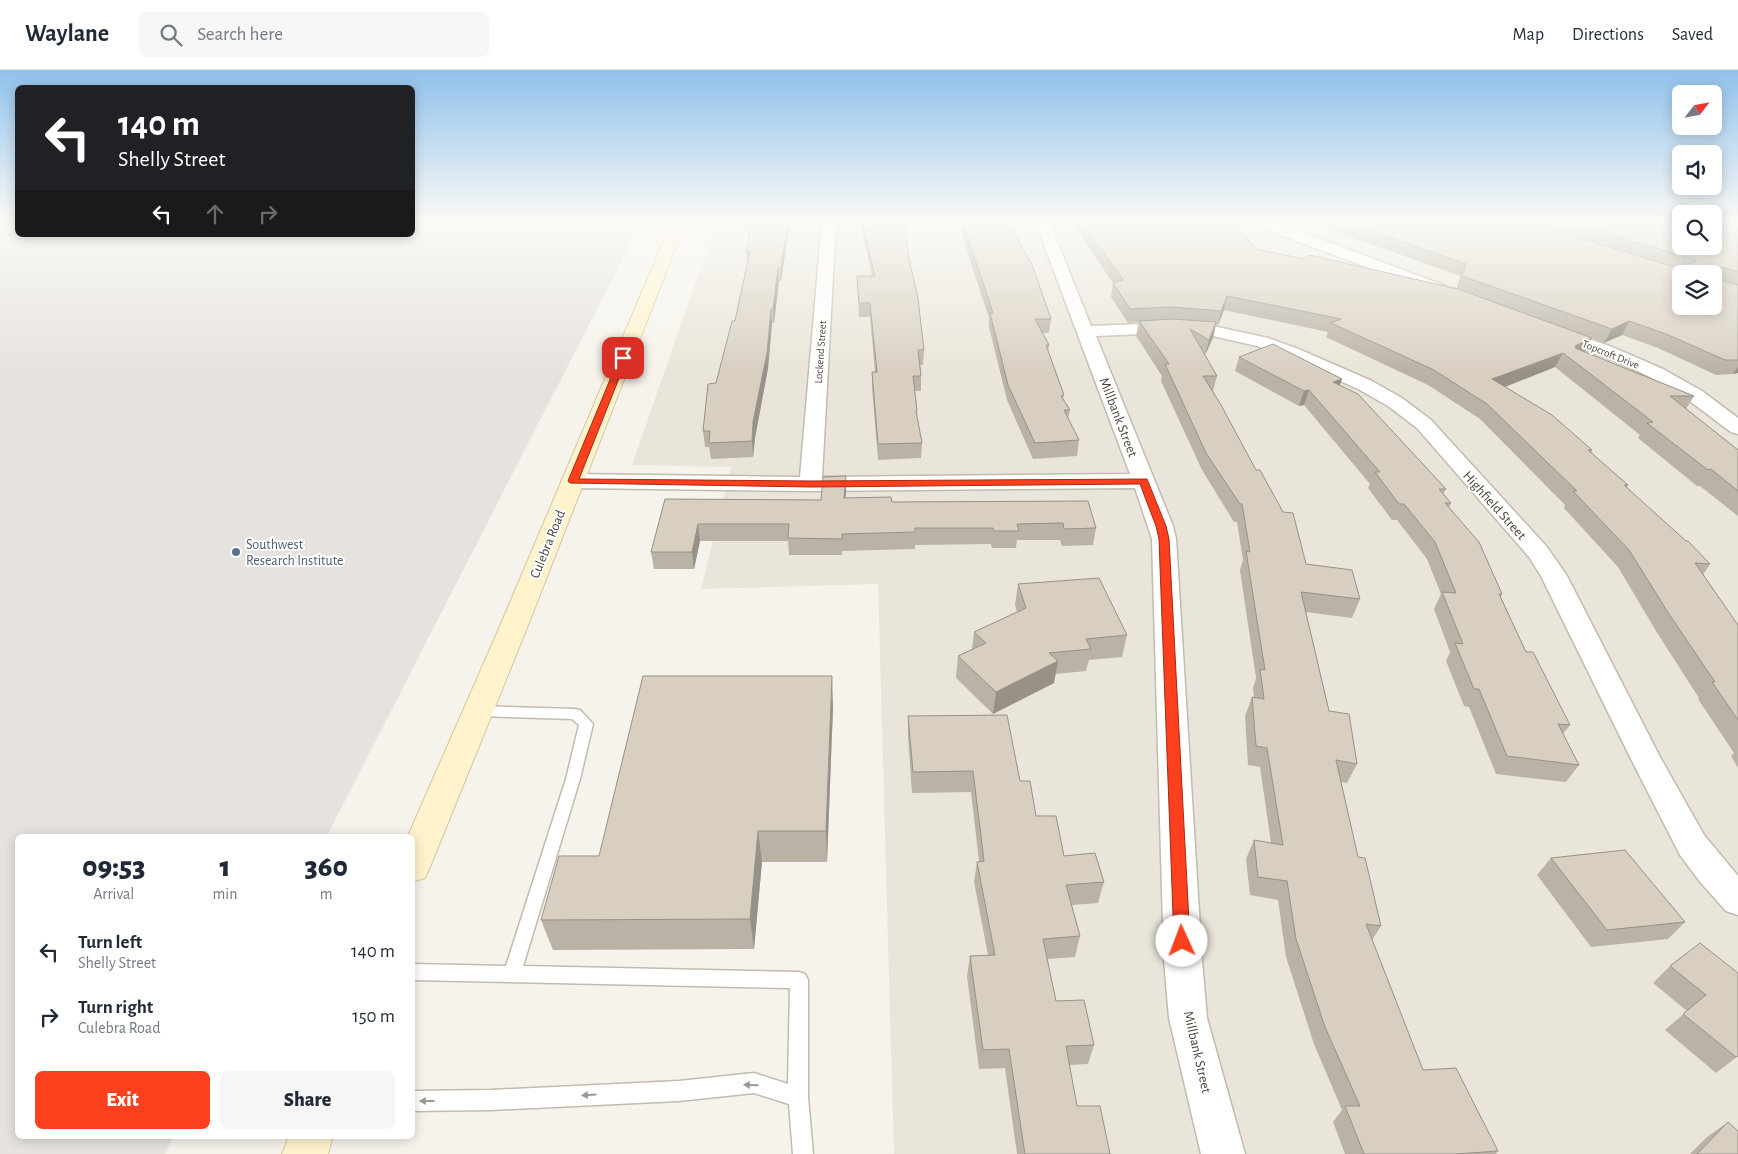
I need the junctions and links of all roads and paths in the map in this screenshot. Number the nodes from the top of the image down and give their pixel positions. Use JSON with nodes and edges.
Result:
{"nodes":[{"id":1,"x":658,"y":272,"type":"edge"},
{"id":2,"x":826,"y":272,"type":"edge"},
{"id":3,"x":1062,"y":272,"type":"edge"},
{"id":4,"x":1391,"y":272,"type":"edge"},
{"id":5,"x":1452,"y":294,"type":"edge"},
{"id":6,"x":1536,"y":325,"type":"edge"},
{"id":7,"x":1086,"y":331,"type":"junction"},
{"id":8,"x":1738,"y":428,"type":"edge"},
{"id":9,"x":573,"y":481,"type":"junction"},
{"id":10,"x":1143,"y":481,"type":"junction"},
{"id":11,"x":811,"y":484,"type":"junction"},
{"id":12,"x":478,"y":711,"type":"junction"},
{"id":13,"x":415,"y":860,"type":"edge"},
{"id":14,"x":1738,"y":900,"type":"edge"},
{"id":15,"x":415,"y":972,"type":"edge"},
{"id":16,"x":512,"y":974,"type":"junction"},
{"id":17,"x":798,"y":1097,"type":"junction"},
{"id":18,"x":415,"y":1101,"type":"edge"},
{"id":19,"x":310,"y":1139,"type":"edge"},
{"id":20,"x":305,"y":1154,"type":"edge"},
{"id":21,"x":803,"y":1154,"type":"edge"},
{"id":22,"x":1223,"y":1154,"type":"edge"}],
"edges":[{"from":1,"to":9,"type":"main road","name":"Culebra Road"},
{"from":2,"to":11,"type":"street","name":"Lockend Street"},
{"from":3,"to":7,"type":"street","name":"Millbank Street"},
{"from":4,"to":5,"type":"street"},
{"from":6,"to":8,"type":"street","name":"Topcroft Drive"},
{"from":7,"to":10,"type":"street","name":"Millbank Street"},
{"from":7,"to":14,"type":"street","name":"Highfield Street"},
{"from":9,"to":11,"type":"street"},
{"from":9,"to":12,"type":"main road","name":"Culebra Road"},
{"from":10,"to":11,"type":"street"},
{"from":10,"to":22,"type":"street","name":"Millbank Street"},
{"from":12,"to":13,"type":"main road","name":"Culebra Road"},
{"from":12,"to":16,"type":"lane"},
{"from":15,"to":16,"type":"lane"},
{"from":16,"to":17,"type":"lane"},
{"from":17,"to":18,"type":"lane","one_way":true},
{"from":17,"to":21,"type":"lane"},
{"from":19,"to":20,"type":"main road"}]}
